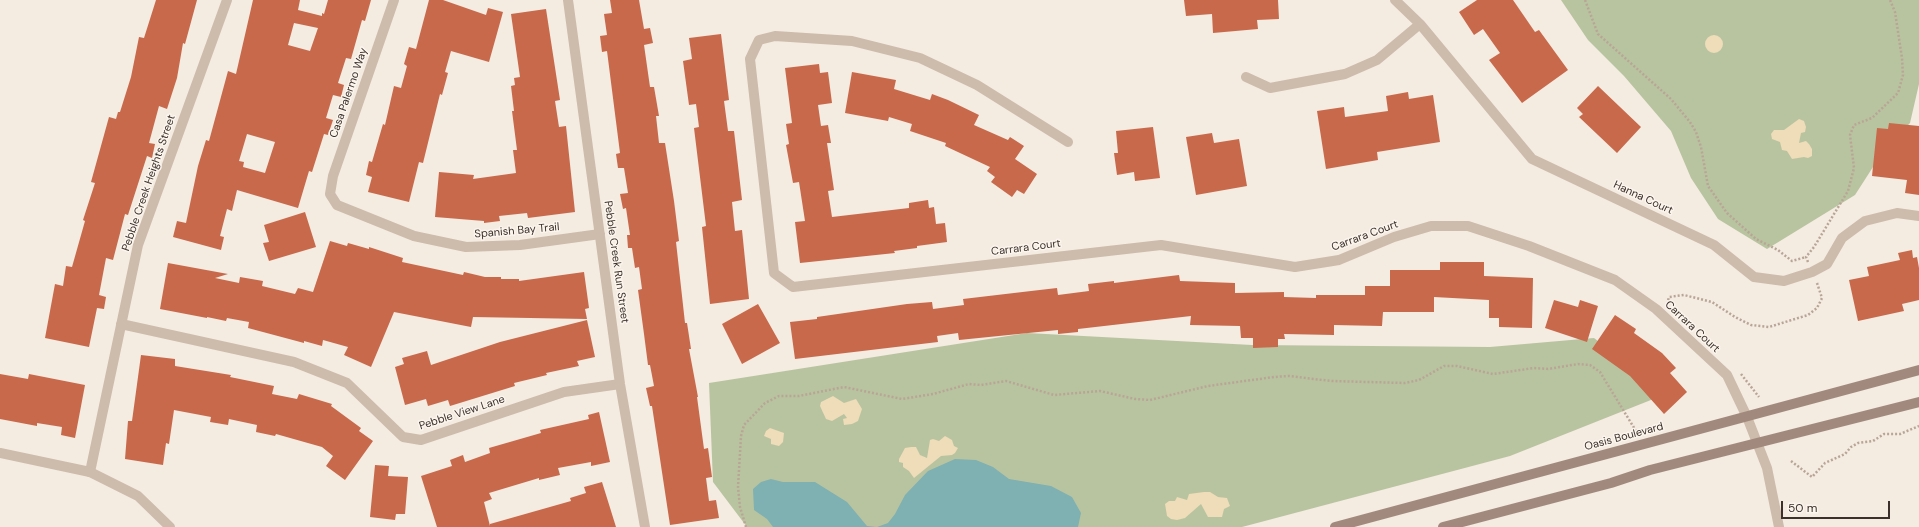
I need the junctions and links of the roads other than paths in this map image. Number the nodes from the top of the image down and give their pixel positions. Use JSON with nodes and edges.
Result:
{"nodes":[{"id":1,"x":227,"y":0,"type":"edge"},
{"id":2,"x":394,"y":0,"type":"edge"},
{"id":3,"x":568,"y":0,"type":"edge"},
{"id":4,"x":1395,"y":0,"type":"edge"},
{"id":5,"x":1420,"y":24,"type":"junction"},
{"id":6,"x":1246,"y":76,"type":"dead end"},
{"id":7,"x":1068,"y":142,"type":"dead end"},
{"id":8,"x":330,"y":194,"type":"joint"},
{"id":9,"x":1919,"y":216,"type":"edge"},
{"id":10,"x":600,"y":234,"type":"junction"},
{"id":11,"x":121,"y":324,"type":"junction"},
{"id":12,"x":1919,"y":370,"type":"edge"},
{"id":13,"x":620,"y":384,"type":"junction"},
{"id":14,"x":1919,"y":402,"type":"edge"},
{"id":15,"x":1747,"y":417,"type":"junction"},
{"id":16,"x":1757,"y":444,"type":"junction"},
{"id":17,"x":0,"y":453,"type":"edge"},
{"id":18,"x":90,"y":472,"type":"junction"},
{"id":19,"x":170,"y":527,"type":"edge"},
{"id":20,"x":645,"y":527,"type":"edge"},
{"id":21,"x":1336,"y":527,"type":"edge"},
{"id":22,"x":1443,"y":527,"type":"edge"},
{"id":23,"x":1780,"y":527,"type":"edge"}],
"edges":[{"from":1,"to":11,"type":"street","name":"Pebble Creek Heights Street"},
{"from":2,"to":8,"type":"street","name":"Casa Palermo Way"},
{"from":3,"to":10,"type":"street","name":"Pebble Creek Run Street"},
{"from":4,"to":5,"type":"street","name":"Hanna Court"},
{"from":5,"to":6,"type":"street"},
{"from":5,"to":9,"type":"street","name":"Hanna Court"},
{"from":7,"to":15,"type":"street","name":"Carrara Court"},
{"from":8,"to":10,"type":"street","name":"Spanish Bay Trail"},
{"from":10,"to":13,"type":"street","name":"Pebble Creek Run Street"},
{"from":11,"to":13,"type":"street","name":"Pebble View Lane"},
{"from":11,"to":18,"type":"street","name":"Pebble Creek Heights Street"},
{"from":12,"to":15,"type":"main road","name":"Oasis Boulevard"},
{"from":13,"to":20,"type":"street","name":"Pebble Creek Run Street"},
{"from":14,"to":16,"type":"main road"},
{"from":15,"to":16,"type":"street","name":"Carrara Court"},
{"from":15,"to":21,"type":"main road","name":"Oasis Boulevard"},
{"from":16,"to":22,"type":"main road"},
{"from":16,"to":23,"type":"street","name":"Carrara Court"},
{"from":17,"to":18,"type":"street"},
{"from":18,"to":19,"type":"street"}]}
